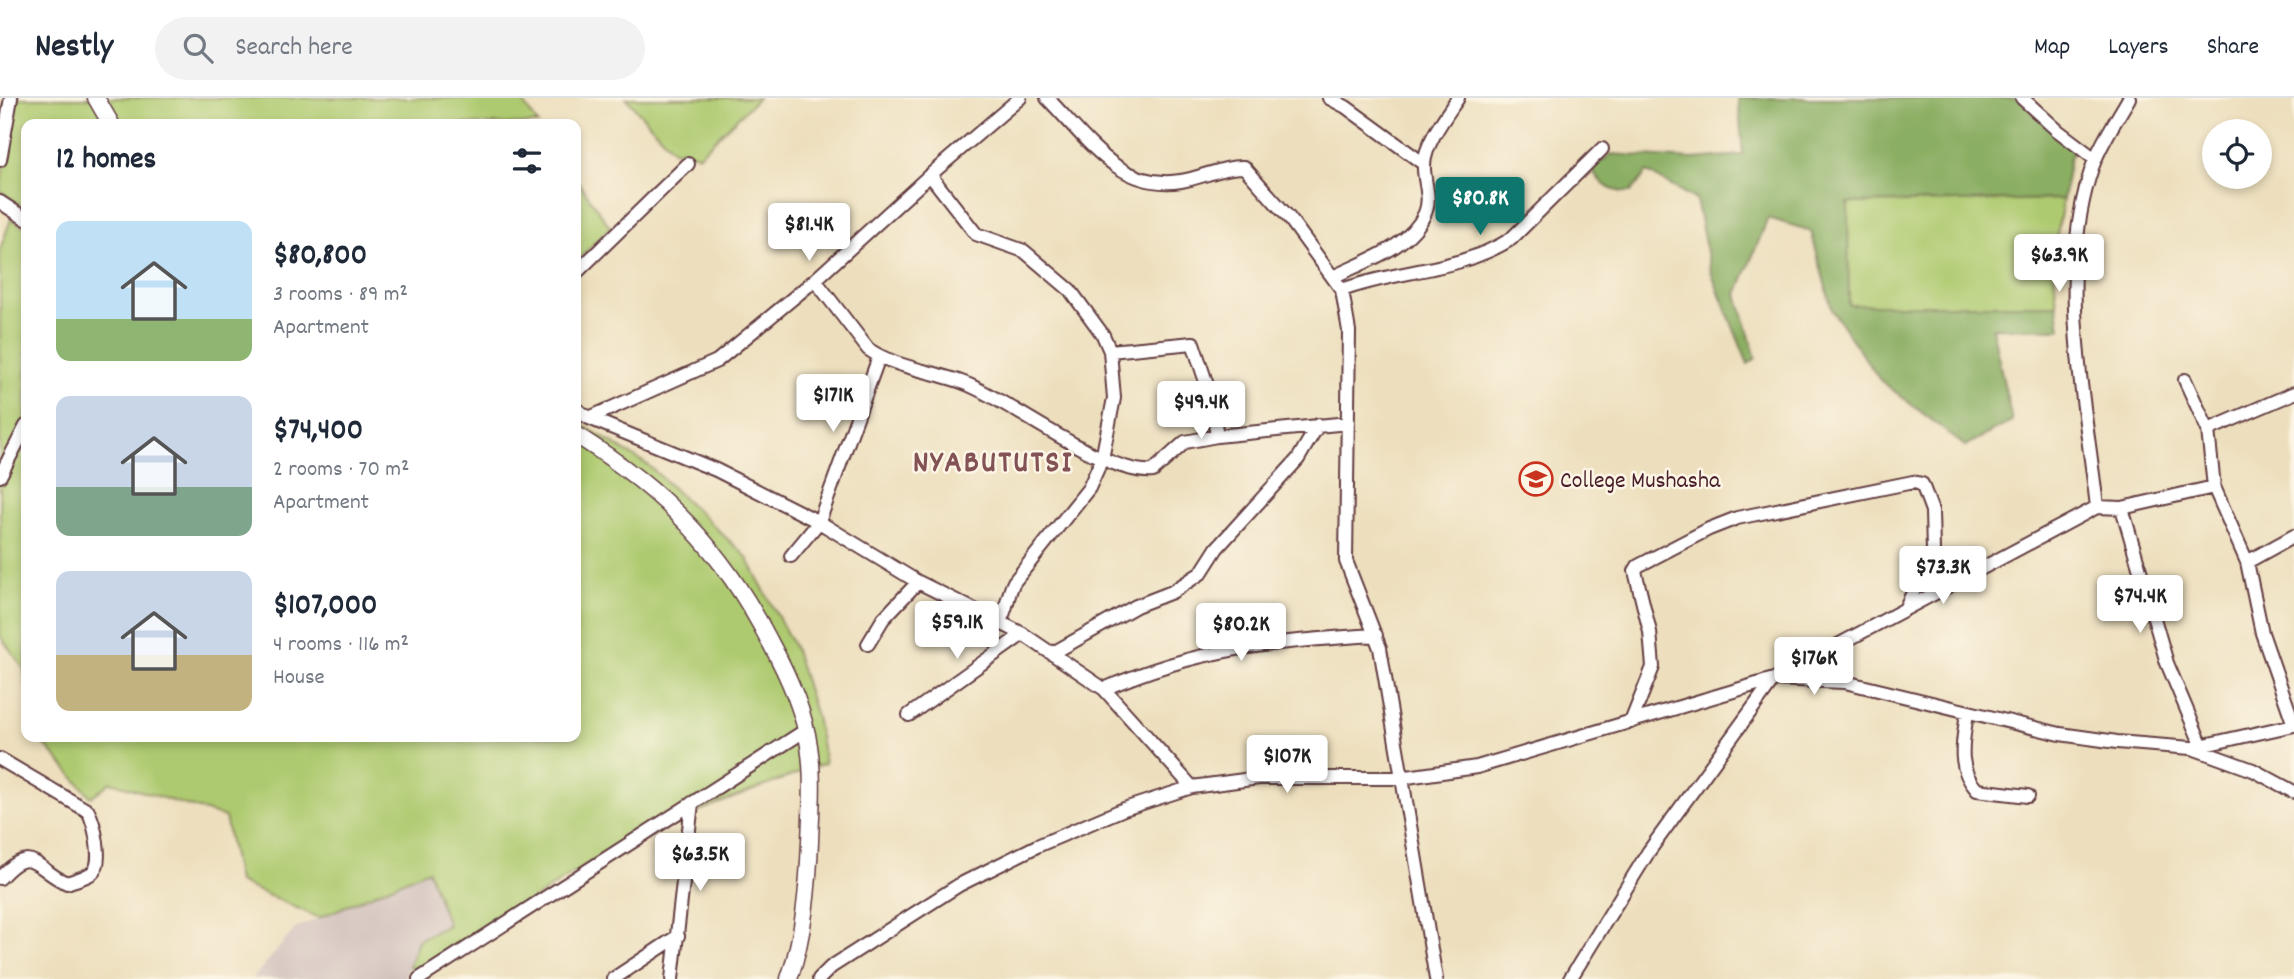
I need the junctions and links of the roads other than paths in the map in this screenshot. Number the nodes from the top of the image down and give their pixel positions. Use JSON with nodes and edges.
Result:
{"nodes":[{"id":1,"x":11,"y":98,"type":"edge"},
{"id":2,"x":96,"y":98,"type":"edge"},
{"id":3,"x":1020,"y":98,"type":"edge"},
{"id":4,"x":1047,"y":98,"type":"edge"},
{"id":5,"x":1329,"y":98,"type":"edge"},
{"id":6,"x":1458,"y":98,"type":"edge"},
{"id":7,"x":2022,"y":98,"type":"edge"},
{"id":8,"x":2129,"y":98,"type":"edge"},
{"id":9,"x":108,"y":119,"type":"edge"},
{"id":10,"x":1602,"y":149,"type":"dead end"},
{"id":11,"x":2095,"y":159,"type":"junction"},
{"id":12,"x":0,"y":160,"type":"edge"},
{"id":13,"x":688,"y":164,"type":"dead end"},
{"id":14,"x":1424,"y":164,"type":"junction"},
{"id":15,"x":930,"y":175,"type":"junction"},
{"id":16,"x":0,"y":202,"type":"edge"},
{"id":17,"x":21,"y":216,"type":"edge"},
{"id":18,"x":581,"y":268,"type":"edge"},
{"id":19,"x":1333,"y":277,"type":"junction"},
{"id":20,"x":815,"y":280,"type":"junction"},
{"id":21,"x":1342,"y":290,"type":"junction"},
{"id":22,"x":1110,"y":351,"type":"junction"},
{"id":23,"x":879,"y":357,"type":"junction"},
{"id":24,"x":2185,"y":380,"type":"dead end"},
{"id":25,"x":2294,"y":393,"type":"edge"},
{"id":26,"x":581,"y":412,"type":"edge"},
{"id":27,"x":589,"y":418,"type":"junction"},
{"id":28,"x":1348,"y":423,"type":"junction"},
{"id":29,"x":1318,"y":425,"type":"junction"},
{"id":30,"x":2208,"y":430,"type":"junction"},
{"id":31,"x":21,"y":436,"type":"edge"},
{"id":32,"x":1217,"y":436,"type":"junction"},
{"id":33,"x":581,"y":438,"type":"edge"},
{"id":34,"x":1102,"y":459,"type":"junction"},
{"id":35,"x":0,"y":476,"type":"edge"},
{"id":36,"x":2214,"y":487,"type":"junction"},
{"id":37,"x":2097,"y":507,"type":"junction"},
{"id":38,"x":2122,"y":508,"type":"junction"},
{"id":39,"x":820,"y":522,"type":"junction"},
{"id":40,"x":2294,"y":536,"type":"edge"},
{"id":41,"x":791,"y":556,"type":"dead end"},
{"id":42,"x":2247,"y":562,"type":"junction"},
{"id":43,"x":918,"y":582,"type":"junction"},
{"id":44,"x":1906,"y":608,"type":"junction"},
{"id":45,"x":999,"y":624,"type":"junction"},
{"id":46,"x":1023,"y":635,"type":"junction"},
{"id":47,"x":1376,"y":635,"type":"junction"},
{"id":48,"x":868,"y":644,"type":"dead end"},
{"id":49,"x":1053,"y":653,"type":"junction"},
{"id":50,"x":1774,"y":679,"type":"junction"},
{"id":51,"x":1104,"y":689,"type":"junction"},
{"id":52,"x":1967,"y":713,"type":"junction"},
{"id":53,"x":909,"y":715,"type":"dead end"},
{"id":54,"x":1631,"y":722,"type":"junction"},
{"id":55,"x":2294,"y":725,"type":"edge"},
{"id":56,"x":806,"y":730,"type":"junction"},
{"id":57,"x":2196,"y":747,"type":"junction"},
{"id":58,"x":0,"y":759,"type":"edge"},
{"id":59,"x":1400,"y":778,"type":"junction"},
{"id":60,"x":1192,"y":787,"type":"junction"},
{"id":61,"x":2294,"y":792,"type":"edge"},
{"id":62,"x":2028,"y":796,"type":"dead end"},
{"id":63,"x":692,"y":803,"type":"junction"},
{"id":64,"x":0,"y":878,"type":"edge"},
{"id":65,"x":678,"y":936,"type":"junction"},
{"id":66,"x":787,"y":977,"type":"edge"},
{"id":67,"x":419,"y":979,"type":"edge"},
{"id":68,"x":613,"y":979,"type":"edge"},
{"id":69,"x":671,"y":979,"type":"edge"},
{"id":70,"x":819,"y":979,"type":"edge"},
{"id":71,"x":1436,"y":979,"type":"edge"},
{"id":72,"x":1570,"y":979,"type":"edge"}],
"edges":[{"from":1,"to":12,"type":"street"},
{"from":2,"to":9,"type":"main road"},
{"from":3,"to":15,"type":"street"},
{"from":4,"to":19,"type":"street"},
{"from":5,"to":14,"type":"street"},
{"from":6,"to":14,"type":"street"},
{"from":7,"to":11,"type":"street"},
{"from":8,"to":11,"type":"street"},
{"from":10,"to":21,"type":"street"},
{"from":11,"to":37,"type":"street"},
{"from":13,"to":18,"type":"street"},
{"from":14,"to":19,"type":"street"},
{"from":15,"to":20,"type":"street"},
{"from":15,"to":22,"type":"street"},
{"from":16,"to":17,"type":"street"},
{"from":19,"to":21,"type":"street"},
{"from":20,"to":23,"type":"street"},
{"from":20,"to":27,"type":"street"},
{"from":21,"to":28,"type":"street"},
{"from":22,"to":32,"type":"street"},
{"from":22,"to":34,"type":"street"},
{"from":23,"to":34,"type":"street"},
{"from":23,"to":39,"type":"street"},
{"from":24,"to":30,"type":"street"},
{"from":25,"to":30,"type":"street"},
{"from":26,"to":27,"type":"street"},
{"from":27,"to":39,"type":"street"},
{"from":28,"to":29,"type":"street"},
{"from":28,"to":47,"type":"street"},
{"from":29,"to":32,"type":"street"},
{"from":29,"to":49,"type":"street"},
{"from":30,"to":36,"type":"street"},
{"from":31,"to":35,"type":"street"},
{"from":32,"to":34,"type":"street"},
{"from":33,"to":56,"type":"main road"},
{"from":34,"to":45,"type":"street"},
{"from":36,"to":38,"type":"street"},
{"from":36,"to":42,"type":"street"},
{"from":37,"to":38,"type":"street"},
{"from":37,"to":44,"type":"street"},
{"from":38,"to":57,"type":"street"},
{"from":39,"to":41,"type":"street"},
{"from":39,"to":43,"type":"street"},
{"from":40,"to":42,"type":"street"},
{"from":42,"to":55,"type":"street"},
{"from":43,"to":45,"type":"street"},
{"from":43,"to":48,"type":"street"},
{"from":44,"to":50,"type":"street"},
{"from":44,"to":54,"type":"street"},
{"from":45,"to":46,"type":"street"},
{"from":46,"to":49,"type":"street"},
{"from":46,"to":53,"type":"street"},
{"from":47,"to":51,"type":"street"},
{"from":47,"to":59,"type":"street"},
{"from":49,"to":51,"type":"street"},
{"from":50,"to":52,"type":"street"},
{"from":50,"to":54,"type":"street"},
{"from":50,"to":72,"type":"street"},
{"from":51,"to":60,"type":"street"},
{"from":52,"to":57,"type":"street"},
{"from":52,"to":62,"type":"street"},
{"from":54,"to":59,"type":"street"},
{"from":55,"to":57,"type":"street"},
{"from":56,"to":63,"type":"street"},
{"from":56,"to":66,"type":"main road"},
{"from":57,"to":61,"type":"street"},
{"from":58,"to":64,"type":"street"},
{"from":59,"to":60,"type":"street"},
{"from":59,"to":71,"type":"street"},
{"from":60,"to":70,"type":"street"},
{"from":63,"to":65,"type":"street"},
{"from":63,"to":67,"type":"street"},
{"from":65,"to":68,"type":"street"},
{"from":65,"to":69,"type":"street"}]}
